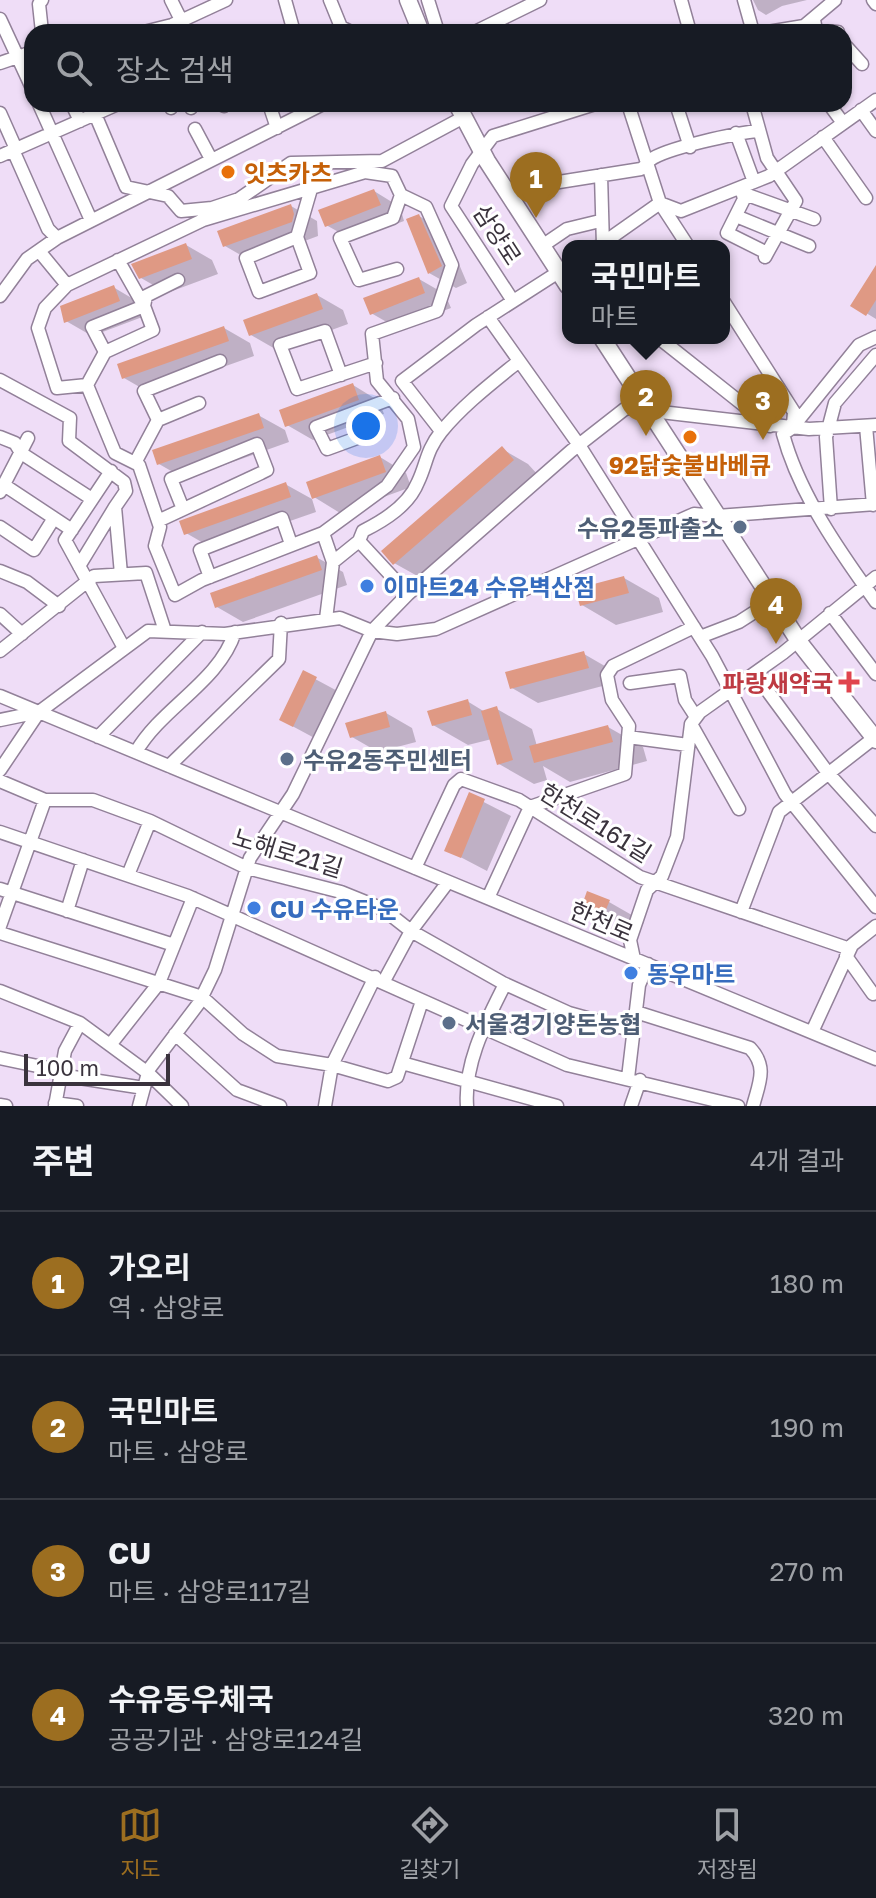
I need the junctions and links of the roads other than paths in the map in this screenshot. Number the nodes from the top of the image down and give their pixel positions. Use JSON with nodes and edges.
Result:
{"nodes":[{"id":1,"x":42,"y":0,"type":"edge"},
{"id":2,"x":171,"y":0,"type":"edge"},
{"id":3,"x":226,"y":0,"type":"edge"},
{"id":4,"x":285,"y":0,"type":"edge"},
{"id":5,"x":330,"y":0,"type":"edge"},
{"id":6,"x":408,"y":0,"type":"edge"},
{"id":7,"x":428,"y":0,"type":"edge"},
{"id":8,"x":681,"y":0,"type":"edge"},
{"id":9,"x":744,"y":0,"type":"edge"},
{"id":10,"x":835,"y":0,"type":"edge"},
{"id":11,"x":533,"y":2,"type":"edge"},
{"id":12,"x":0,"y":19,"type":"edge"},
{"id":13,"x":814,"y":20,"type":"junction"},
{"id":14,"x":41,"y":24,"type":"edge"},
{"id":15,"x":183,"y":24,"type":"edge"},
{"id":16,"x":187,"y":24,"type":"edge"},
{"id":17,"x":290,"y":24,"type":"edge"},
{"id":18,"x":340,"y":24,"type":"edge"},
{"id":19,"x":418,"y":24,"type":"edge"},
{"id":20,"x":436,"y":24,"type":"edge"},
{"id":21,"x":490,"y":24,"type":"edge"},
{"id":22,"x":688,"y":24,"type":"edge"},
{"id":23,"x":751,"y":24,"type":"edge"},
{"id":24,"x":807,"y":24,"type":"edge"},
{"id":25,"x":815,"y":24,"type":"edge"},
{"id":26,"x":852,"y":53,"type":"edge"},
{"id":27,"x":24,"y":54,"type":"edge"},
{"id":28,"x":17,"y":56,"type":"junction"},
{"id":29,"x":0,"y":63,"type":"edge"},
{"id":30,"x":862,"y":64,"type":"dead end"},
{"id":31,"x":24,"y":71,"type":"edge"},
{"id":32,"x":876,"y":100,"type":"edge"},
{"id":33,"x":861,"y":110,"type":"junction"},
{"id":34,"x":42,"y":112,"type":"edge"},
{"id":35,"x":76,"y":112,"type":"edge"},
{"id":36,"x":100,"y":112,"type":"edge"},
{"id":37,"x":272,"y":112,"type":"edge"},
{"id":38,"x":308,"y":112,"type":"edge"},
{"id":39,"x":457,"y":112,"type":"edge"},
{"id":40,"x":461,"y":112,"type":"edge"},
{"id":41,"x":570,"y":112,"type":"edge"},
{"id":42,"x":630,"y":112,"type":"edge"},
{"id":43,"x":679,"y":112,"type":"edge"},
{"id":44,"x":754,"y":112,"type":"edge"},
{"id":45,"x":835,"y":112,"type":"edge"},
{"id":46,"x":0,"y":113,"type":"edge"},
{"id":47,"x":95,"y":114,"type":"junction"},
{"id":48,"x":80,"y":121,"type":"junction"},
{"id":49,"x":843,"y":123,"type":"junction"},
{"id":50,"x":277,"y":128,"type":"junction"},
{"id":51,"x":195,"y":129,"type":"dead end"},
{"id":52,"x":758,"y":131,"type":"junction"},
{"id":53,"x":876,"y":131,"type":"edge"},
{"id":54,"x":736,"y":133,"type":"junction"},
{"id":55,"x":52,"y":134,"type":"junction"},
{"id":56,"x":823,"y":137,"type":"junction"},
{"id":57,"x":690,"y":147,"type":"junction"},
{"id":58,"x":15,"y":150,"type":"junction"},
{"id":59,"x":482,"y":151,"type":"junction"},
{"id":60,"x":0,"y":156,"type":"edge"},
{"id":61,"x":211,"y":159,"type":"junction"},
{"id":62,"x":647,"y":165,"type":"junction"},
{"id":63,"x":774,"y":170,"type":"junction"},
{"id":64,"x":601,"y":175,"type":"junction"},
{"id":65,"x":754,"y":182,"type":"junction"},
{"id":66,"x":311,"y":189,"type":"junction"},
{"id":67,"x":742,"y":190,"type":"junction"},
{"id":68,"x":506,"y":191,"type":"junction"},
{"id":69,"x":145,"y":192,"type":"junction"},
{"id":70,"x":401,"y":195,"type":"junction"},
{"id":71,"x":866,"y":198,"type":"dead end"},
{"id":72,"x":660,"y":203,"type":"junction"},
{"id":73,"x":791,"y":211,"type":"junction"},
{"id":74,"x":736,"y":216,"type":"junction"},
{"id":75,"x":90,"y":218,"type":"junction"},
{"id":76,"x":814,"y":219,"type":"dead end"},
{"id":77,"x":600,"y":221,"type":"junction"},
{"id":78,"x":778,"y":234,"type":"junction"},
{"id":79,"x":297,"y":237,"type":"junction"},
{"id":80,"x":57,"y":238,"type":"junction"},
{"id":81,"x":602,"y":240,"type":"edge"},
{"id":82,"x":609,"y":240,"type":"edge"},
{"id":83,"x":684,"y":240,"type":"edge"},
{"id":84,"x":542,"y":246,"type":"junction"},
{"id":85,"x":809,"y":246,"type":"dead end"},
{"id":86,"x":39,"y":251,"type":"junction"},
{"id":87,"x":118,"y":260,"type":"junction"},
{"id":88,"x":397,"y":269,"type":"dead end"},
{"id":89,"x":562,"y":270,"type":"edge"},
{"id":90,"x":562,"y":276,"type":"edge"},
{"id":91,"x":178,"y":280,"type":"dead end"},
{"id":92,"x":67,"y":285,"type":"junction"},
{"id":93,"x":0,"y":296,"type":"edge"},
{"id":94,"x":513,"y":301,"type":"junction"},
{"id":95,"x":144,"y":306,"type":"junction"},
{"id":96,"x":730,"y":311,"type":"edge"},
{"id":97,"x":488,"y":317,"type":"junction"},
{"id":98,"x":876,"y":337,"type":"edge"},
{"id":99,"x":606,"y":344,"type":"edge"},
{"id":100,"x":667,"y":344,"type":"edge"},
{"id":101,"x":105,"y":352,"type":"junction"},
{"id":102,"x":876,"y":355,"type":"edge"},
{"id":103,"x":220,"y":361,"type":"dead end"},
{"id":104,"x":519,"y":361,"type":"junction"},
{"id":105,"x":376,"y":363,"type":"junction"},
{"id":106,"x":341,"y":375,"type":"junction"},
{"id":107,"x":0,"y":380,"type":"edge"},
{"id":108,"x":87,"y":385,"type":"junction"},
{"id":109,"x":393,"y":398,"type":"junction"},
{"id":110,"x":199,"y":403,"type":"dead end"},
{"id":111,"x":648,"y":409,"type":"junction"},
{"id":112,"x":361,"y":410,"type":"dead end"},
{"id":113,"x":158,"y":420,"type":"junction"},
{"id":114,"x":770,"y":426,"type":"junction"},
{"id":115,"x":871,"y":426,"type":"edge"},
{"id":116,"x":792,"y":428,"type":"junction"},
{"id":117,"x":830,"y":428,"type":"junction"},
{"id":118,"x":441,"y":431,"type":"junction"},
{"id":119,"x":0,"y":437,"type":"edge"},
{"id":120,"x":28,"y":438,"type":"dead end"},
{"id":121,"x":579,"y":445,"type":"junction"},
{"id":122,"x":21,"y":453,"type":"junction"},
{"id":123,"x":135,"y":463,"type":"junction"},
{"id":124,"x":111,"y":471,"type":"junction"},
{"id":125,"x":2,"y":488,"type":"edge"},
{"id":126,"x":92,"y":499,"type":"junction"},
{"id":127,"x":875,"y":504,"type":"edge"},
{"id":128,"x":115,"y":507,"type":"junction"},
{"id":129,"x":183,"y":509,"type":"junction"},
{"id":130,"x":824,"y":509,"type":"junction"},
{"id":131,"x":717,"y":516,"type":"junction"},
{"id":132,"x":54,"y":518,"type":"junction"},
{"id":133,"x":158,"y":521,"type":"junction"},
{"id":134,"x":0,"y":527,"type":"edge"},
{"id":135,"x":72,"y":530,"type":"junction"},
{"id":136,"x":323,"y":533,"type":"junction"},
{"id":137,"x":639,"y":539,"type":"junction"},
{"id":138,"x":359,"y":541,"type":"junction"},
{"id":139,"x":291,"y":544,"type":"junction"},
{"id":140,"x":333,"y":562,"type":"junction"},
{"id":141,"x":79,"y":566,"type":"junction"},
{"id":142,"x":0,"y":571,"type":"edge"},
{"id":143,"x":121,"y":574,"type":"junction"},
{"id":144,"x":210,"y":577,"type":"junction"},
{"id":145,"x":876,"y":577,"type":"edge"},
{"id":146,"x":88,"y":582,"type":"junction"},
{"id":147,"x":864,"y":585,"type":"junction"},
{"id":148,"x":408,"y":594,"type":"junction"},
{"id":149,"x":876,"y":602,"type":"edge"},
{"id":150,"x":59,"y":606,"type":"junction"},
{"id":151,"x":753,"y":613,"type":"dead end"},
{"id":152,"x":830,"y":613,"type":"junction"},
{"id":153,"x":0,"y":614,"type":"edge"},
{"id":154,"x":326,"y":619,"type":"junction"},
{"id":155,"x":281,"y":623,"type":"junction"},
{"id":156,"x":165,"y":631,"type":"junction"},
{"id":157,"x":372,"y":631,"type":"junction"},
{"id":158,"x":202,"y":632,"type":"junction"},
{"id":159,"x":235,"y":632,"type":"junction"},
{"id":160,"x":697,"y":632,"type":"junction"},
{"id":161,"x":22,"y":634,"type":"junction"},
{"id":162,"x":798,"y":640,"type":"junction"},
{"id":163,"x":124,"y":648,"type":"junction"},
{"id":164,"x":0,"y":651,"type":"edge"},
{"id":165,"x":755,"y":674,"type":"junction"},
{"id":166,"x":876,"y":674,"type":"edge"},
{"id":167,"x":630,"y":683,"type":"dead end"},
{"id":168,"x":732,"y":690,"type":"junction"},
{"id":169,"x":0,"y":696,"type":"edge"},
{"id":170,"x":39,"y":712,"type":"junction"},
{"id":171,"x":0,"y":720,"type":"edge"},
{"id":172,"x":694,"y":721,"type":"junction"},
{"id":173,"x":98,"y":737,"type":"junction"},
{"id":174,"x":628,"y":737,"type":"junction"},
{"id":175,"x":875,"y":739,"type":"edge"},
{"id":176,"x":688,"y":745,"type":"junction"},
{"id":177,"x":136,"y":752,"type":"junction"},
{"id":178,"x":169,"y":766,"type":"junction"},
{"id":179,"x":0,"y":770,"type":"edge"},
{"id":180,"x":828,"y":773,"type":"junction"},
{"id":181,"x":0,"y":781,"type":"edge"},
{"id":182,"x":45,"y":800,"type":"junction"},
{"id":183,"x":791,"y":802,"type":"junction"},
{"id":184,"x":530,"y":807,"type":"junction"},
{"id":185,"x":739,"y":809,"type":"dead end"},
{"id":186,"x":280,"y":812,"type":"junction"},
{"id":187,"x":150,"y":821,"type":"junction"},
{"id":188,"x":876,"y":826,"type":"edge"},
{"id":189,"x":0,"y":832,"type":"edge"},
{"id":190,"x":29,"y":840,"type":"junction"},
{"id":191,"x":83,"y":860,"type":"junction"},
{"id":192,"x":247,"y":868,"type":"junction"},
{"id":193,"x":415,"y":868,"type":"junction"},
{"id":194,"x":128,"y":875,"type":"junction"},
{"id":195,"x":448,"y":882,"type":"junction"},
{"id":196,"x":653,"y":882,"type":"junction"},
{"id":197,"x":6,"y":891,"type":"edge"},
{"id":198,"x":193,"y":898,"type":"junction"},
{"id":199,"x":488,"y":898,"type":"junction"},
{"id":200,"x":876,"y":907,"type":"edge"},
{"id":201,"x":67,"y":911,"type":"junction"},
{"id":202,"x":741,"y":912,"type":"junction"},
{"id":203,"x":235,"y":915,"type":"junction"},
{"id":204,"x":0,"y":926,"type":"edge"},
{"id":205,"x":876,"y":926,"type":"edge"},
{"id":206,"x":411,"y":931,"type":"junction"},
{"id":207,"x":0,"y":933,"type":"edge"},
{"id":208,"x":174,"y":945,"type":"junction"},
{"id":209,"x":848,"y":953,"type":"junction"},
{"id":210,"x":634,"y":959,"type":"junction"},
{"id":211,"x":648,"y":964,"type":"junction"},
{"id":212,"x":380,"y":979,"type":"junction"},
{"id":213,"x":159,"y":983,"type":"junction"},
{"id":214,"x":505,"y":984,"type":"junction"},
{"id":215,"x":0,"y":991,"type":"edge"},
{"id":216,"x":873,"y":994,"type":"dead end"},
{"id":217,"x":202,"y":997,"type":"junction"},
{"id":218,"x":422,"y":1001,"type":"junction"},
{"id":219,"x":636,"y":1012,"type":"junction"},
{"id":220,"x":80,"y":1023,"type":"junction"},
{"id":221,"x":483,"y":1028,"type":"junction"},
{"id":222,"x":634,"y":1031,"type":"junction"},
{"id":223,"x":812,"y":1032,"type":"junction"},
{"id":224,"x":175,"y":1034,"type":"junction"},
{"id":225,"x":110,"y":1045,"type":"junction"},
{"id":226,"x":0,"y":1058,"type":"edge"},
{"id":227,"x":876,"y":1059,"type":"edge"},
{"id":228,"x":402,"y":1063,"type":"junction"},
{"id":229,"x":332,"y":1065,"type":"junction"},
{"id":230,"x":61,"y":1073,"type":"junction"},
{"id":231,"x":148,"y":1073,"type":"junction"},
{"id":232,"x":634,"y":1079,"type":"junction"},
{"id":233,"x":465,"y":1083,"type":"junction"},
{"id":234,"x":144,"y":1088,"type":"junction"},
{"id":235,"x":55,"y":1104,"type":"edge"},
{"id":236,"x":0,"y":1105,"type":"edge"},
{"id":237,"x":732,"y":1105,"type":"edge"},
{"id":238,"x":6,"y":1106,"type":"edge"},
{"id":239,"x":77,"y":1106,"type":"edge"},
{"id":240,"x":139,"y":1106,"type":"edge"},
{"id":241,"x":182,"y":1106,"type":"edge"},
{"id":242,"x":280,"y":1106,"type":"edge"},
{"id":243,"x":325,"y":1106,"type":"edge"},
{"id":244,"x":467,"y":1106,"type":"edge"},
{"id":245,"x":557,"y":1106,"type":"edge"},
{"id":246,"x":631,"y":1106,"type":"edge"},
{"id":247,"x":753,"y":1106,"type":"edge"}],
"edges":[{"from":1,"to":14,"type":"street"},
{"from":2,"to":15,"type":"street"},
{"from":3,"to":16,"type":"street"},
{"from":4,"to":17,"type":"street"},
{"from":5,"to":18,"type":"street"},
{"from":6,"to":19,"type":"main road"},
{"from":7,"to":20,"type":"street"},
{"from":8,"to":22,"type":"street"},
{"from":9,"to":23,"type":"street"},
{"from":10,"to":13,"type":"street"},
{"from":11,"to":21,"type":"street"},
{"from":12,"to":28,"type":"street"},
{"from":13,"to":24,"type":"street"},
{"from":13,"to":25,"type":"street"},
{"from":26,"to":30,"type":"street"},
{"from":27,"to":28,"type":"street"},
{"from":28,"to":29,"type":"street"},
{"from":28,"to":31,"type":"street"},
{"from":32,"to":33,"type":"street"},
{"from":33,"to":49,"type":"street"},
{"from":33,"to":53,"type":"street"},
{"from":34,"to":55,"type":"street"},
{"from":35,"to":48,"type":"street"},
{"from":36,"to":47,"type":"street"},
{"from":37,"to":50,"type":"street"},
{"from":38,"to":50,"type":"street"},
{"from":39,"to":69,"type":"street"},
{"from":40,"to":59,"type":"main road","name":"삼양로"},
{"from":41,"to":59,"type":"street"},
{"from":42,"to":62,"type":"street"},
{"from":43,"to":57,"type":"street"},
{"from":44,"to":52,"type":"street"},
{"from":45,"to":49,"type":"street"},
{"from":46,"to":58,"type":"street"},
{"from":47,"to":48,"type":"street"},
{"from":47,"to":69,"type":"street"},
{"from":48,"to":55,"type":"street"},
{"from":49,"to":56,"type":"street"},
{"from":50,"to":61,"type":"street"},
{"from":51,"to":61,"type":"street"},
{"from":52,"to":54,"type":"street"},
{"from":52,"to":63,"type":"street"},
{"from":54,"to":57,"type":"street"},
{"from":54,"to":65,"type":"street"},
{"from":55,"to":58,"type":"street"},
{"from":55,"to":75,"type":"street"},
{"from":56,"to":63,"type":"street"},
{"from":56,"to":71,"type":"street"},
{"from":57,"to":62,"type":"street"},
{"from":58,"to":60,"type":"street"},
{"from":58,"to":80,"type":"street"},
{"from":59,"to":68,"type":"main road","name":"삼양로"},
{"from":59,"to":94,"type":"street","name":"삼양로"},
{"from":61,"to":69,"type":"street"},
{"from":62,"to":64,"type":"street"},
{"from":62,"to":72,"type":"street"},
{"from":63,"to":65,"type":"street"},
{"from":63,"to":73,"type":"street"},
{"from":64,"to":68,"type":"street"},
{"from":64,"to":77,"type":"street"},
{"from":65,"to":67,"type":"street"},
{"from":66,"to":70,"type":"street"},
{"from":66,"to":79,"type":"street"},
{"from":66,"to":87,"type":"street"},
{"from":67,"to":72,"type":"street"},
{"from":67,"to":73,"type":"street"},
{"from":67,"to":74,"type":"street"},
{"from":68,"to":84,"type":"main road","name":"삼양로"},
{"from":69,"to":75,"type":"street"},
{"from":70,"to":88,"type":"street"},
{"from":70,"to":105,"type":"street"},
{"from":72,"to":82,"type":"street"},
{"from":72,"to":83,"type":"street"},
{"from":73,"to":76,"type":"street"},
{"from":73,"to":78,"type":"street"},
{"from":74,"to":78,"type":"street"},
{"from":74,"to":78,"type":"street"},
{"from":75,"to":80,"type":"street"},
{"from":77,"to":81,"type":"street"},
{"from":77,"to":84,"type":"street","name":"삼양로"},
{"from":78,"to":85,"type":"street"},
{"from":79,"to":79,"type":"street"},
{"from":80,"to":86,"type":"street"},
{"from":84,"to":89,"type":"main road","name":"삼양로"},
{"from":86,"to":92,"type":"street"},
{"from":86,"to":93,"type":"street"},
{"from":87,"to":92,"type":"street"},
{"from":87,"to":95,"type":"street"},
{"from":90,"to":94,"type":"street"},
{"from":91,"to":95,"type":"street"},
{"from":92,"to":108,"type":"street"},
{"from":94,"to":97,"type":"street"},
{"from":95,"to":101,"type":"street"},
{"from":95,"to":101,"type":"street"},
{"from":96,"to":116,"type":"street"},
{"from":97,"to":104,"type":"street"},
{"from":97,"to":118,"type":"street"},
{"from":98,"to":116,"type":"street"},
{"from":99,"to":111,"type":"main road"},
{"from":100,"to":114,"type":"street"},
{"from":101,"to":108,"type":"street"},
{"from":102,"to":117,"type":"street"},
{"from":103,"to":113,"type":"street"},
{"from":104,"to":118,"type":"street"},
{"from":104,"to":121,"type":"street"},
{"from":105,"to":106,"type":"street"},
{"from":105,"to":109,"type":"street"},
{"from":106,"to":106,"type":"street"},
{"from":107,"to":124,"type":"street"},
{"from":108,"to":123,"type":"street"},
{"from":109,"to":112,"type":"street"},
{"from":109,"to":136,"type":"street"},
{"from":110,"to":113,"type":"street"},
{"from":111,"to":114,"type":"street"},
{"from":111,"to":121,"type":"street"},
{"from":111,"to":131,"type":"main road"},
{"from":113,"to":123,"type":"street"},
{"from":114,"to":116,"type":"street"},
{"from":115,"to":117,"type":"street"},
{"from":115,"to":127,"type":"street"},
{"from":116,"to":117,"type":"street"},
{"from":116,"to":130,"type":"street"},
{"from":117,"to":130,"type":"street"},
{"from":118,"to":138,"type":"street"},
{"from":119,"to":122,"type":"street"},
{"from":120,"to":122,"type":"street"},
{"from":121,"to":137,"type":"street"},
{"from":121,"to":148,"type":"street"},
{"from":122,"to":125,"type":"street"},
{"from":122,"to":126,"type":"street"},
{"from":123,"to":133,"type":"street"},
{"from":124,"to":126,"type":"street"},
{"from":124,"to":128,"type":"street"},
{"from":125,"to":132,"type":"street"},
{"from":126,"to":135,"type":"street"},
{"from":127,"to":130,"type":"street"},
{"from":128,"to":141,"type":"street"},
{"from":128,"to":143,"type":"street"},
{"from":129,"to":129,"type":"street"},
{"from":129,"to":133,"type":"street"},
{"from":130,"to":131,"type":"street"},
{"from":130,"to":147,"type":"street"},
{"from":131,"to":137,"type":"street"},
{"from":131,"to":162,"type":"main road"},
{"from":132,"to":134,"type":"street"},
{"from":132,"to":135,"type":"street"},
{"from":133,"to":144,"type":"street"},
{"from":135,"to":141,"type":"street"},
{"from":136,"to":139,"type":"street"},
{"from":136,"to":140,"type":"street"},
{"from":137,"to":157,"type":"street"},
{"from":137,"to":160,"type":"street"},
{"from":138,"to":140,"type":"street"},
{"from":138,"to":148,"type":"street"},
{"from":139,"to":144,"type":"street"},
{"from":139,"to":144,"type":"street"},
{"from":140,"to":154,"type":"street"},
{"from":141,"to":146,"type":"street"},
{"from":142,"to":150,"type":"street"},
{"from":143,"to":146,"type":"street"},
{"from":143,"to":156,"type":"street"},
{"from":145,"to":147,"type":"street"},
{"from":146,"to":150,"type":"street"},
{"from":146,"to":163,"type":"street"},
{"from":147,"to":149,"type":"street"},
{"from":147,"to":152,"type":"street"},
{"from":148,"to":157,"type":"street"},
{"from":150,"to":161,"type":"street"},
{"from":151,"to":160,"type":"street"},
{"from":152,"to":162,"type":"street"},
{"from":152,"to":166,"type":"street"},
{"from":153,"to":161,"type":"street"},
{"from":154,"to":155,"type":"street"},
{"from":154,"to":157,"type":"street"},
{"from":155,"to":159,"type":"street"},
{"from":155,"to":178,"type":"street"},
{"from":156,"to":158,"type":"street"},
{"from":156,"to":163,"type":"street"},
{"from":157,"to":186,"type":"street"},
{"from":158,"to":159,"type":"street"},
{"from":158,"to":173,"type":"street"},
{"from":159,"to":177,"type":"street"},
{"from":160,"to":168,"type":"street"},
{"from":160,"to":174,"type":"street"},
{"from":161,"to":164,"type":"street"},
{"from":162,"to":165,"type":"street"},
{"from":162,"to":175,"type":"main road"},
{"from":163,"to":170,"type":"street"},
{"from":165,"to":168,"type":"street"},
{"from":165,"to":180,"type":"street"},
{"from":167,"to":172,"type":"street"},
{"from":168,"to":172,"type":"street"},
{"from":168,"to":183,"type":"street"},
{"from":169,"to":170,"type":"street","name":"한천로"},
{"from":170,"to":171,"type":"street"},
{"from":170,"to":173,"type":"street","name":"한천로"},
{"from":170,"to":179,"type":"street"},
{"from":172,"to":176,"type":"street"},
{"from":172,"to":185,"type":"street"},
{"from":173,"to":177,"type":"street","name":"한천로"},
{"from":174,"to":176,"type":"street"},
{"from":174,"to":184,"type":"street"},
{"from":175,"to":180,"type":"street"},
{"from":176,"to":196,"type":"street"},
{"from":177,"to":178,"type":"street","name":"한천로"},
{"from":178,"to":186,"type":"street","name":"한천로"},
{"from":180,"to":183,"type":"street"},
{"from":180,"to":188,"type":"street"},
{"from":181,"to":182,"type":"street","name":"노해로21길"},
{"from":182,"to":187,"type":"street","name":"노해로21길"},
{"from":182,"to":190,"type":"street"},
{"from":183,"to":200,"type":"street"},
{"from":183,"to":202,"type":"street"},
{"from":184,"to":193,"type":"street","name":"한천로161길"},
{"from":184,"to":196,"type":"street","name":"한천로161길"},
{"from":184,"to":199,"type":"street"},
{"from":186,"to":192,"type":"street"},
{"from":186,"to":193,"type":"street","name":"한천로"},
{"from":187,"to":192,"type":"street","name":"노해로21길"},
{"from":187,"to":194,"type":"street"},
{"from":189,"to":190,"type":"street"},
{"from":190,"to":191,"type":"street"},
{"from":190,"to":197,"type":"street"},
{"from":191,"to":194,"type":"street"},
{"from":191,"to":201,"type":"street"},
{"from":192,"to":203,"type":"street"},
{"from":192,"to":206,"type":"street","name":"노해로21길"},
{"from":193,"to":195,"type":"street","name":"한천로"},
{"from":194,"to":198,"type":"street"},
{"from":195,"to":199,"type":"street","name":"한천로"},
{"from":195,"to":206,"type":"street"},
{"from":196,"to":202,"type":"street","name":"한천로161길"},
{"from":196,"to":210,"type":"street"},
{"from":197,"to":201,"type":"street"},
{"from":197,"to":204,"type":"street"},
{"from":198,"to":203,"type":"street"},
{"from":198,"to":208,"type":"street"},
{"from":199,"to":210,"type":"street","name":"한천로"},
{"from":201,"to":208,"type":"street"},
{"from":202,"to":209,"type":"street","name":"한천로161길"},
{"from":203,"to":212,"type":"street"},
{"from":203,"to":217,"type":"street"},
{"from":205,"to":209,"type":"street"},
{"from":206,"to":212,"type":"street"},
{"from":206,"to":214,"type":"street","name":"노해로21길"},
{"from":207,"to":213,"type":"street"},
{"from":208,"to":213,"type":"street"},
{"from":209,"to":216,"type":"street"},
{"from":209,"to":223,"type":"street"},
{"from":210,"to":211,"type":"street","name":"한천로"},
{"from":211,"to":219,"type":"street"},
{"from":211,"to":223,"type":"street","name":"한천로"},
{"from":212,"to":218,"type":"street"},
{"from":212,"to":229,"type":"street"},
{"from":213,"to":217,"type":"street"},
{"from":213,"to":225,"type":"street"},
{"from":214,"to":221,"type":"street"},
{"from":214,"to":222,"type":"street","name":"노해로21길"},
{"from":215,"to":220,"type":"street"},
{"from":217,"to":224,"type":"street"},
{"from":217,"to":229,"type":"street"},
{"from":218,"to":221,"type":"street"},
{"from":218,"to":228,"type":"street"},
{"from":219,"to":222,"type":"street"},
{"from":219,"to":247,"type":"street"},
{"from":220,"to":225,"type":"street"},
{"from":220,"to":230,"type":"street"},
{"from":221,"to":232,"type":"street"},
{"from":221,"to":233,"type":"street"},
{"from":222,"to":232,"type":"street"},
{"from":223,"to":227,"type":"street","name":"한천로"},
{"from":224,"to":231,"type":"street"},
{"from":224,"to":242,"type":"street"},
{"from":225,"to":231,"type":"street"},
{"from":226,"to":230,"type":"street"},
{"from":228,"to":229,"type":"street"},
{"from":228,"to":233,"type":"street"},
{"from":229,"to":243,"type":"street"},
{"from":230,"to":234,"type":"street"},
{"from":230,"to":235,"type":"street"},
{"from":231,"to":234,"type":"street"},
{"from":231,"to":241,"type":"street"},
{"from":232,"to":237,"type":"street"},
{"from":232,"to":246,"type":"street"},
{"from":233,"to":244,"type":"street"},
{"from":233,"to":245,"type":"street"},
{"from":234,"to":240,"type":"street"},
{"from":235,"to":239,"type":"street"},
{"from":236,"to":238,"type":"street"}]}
